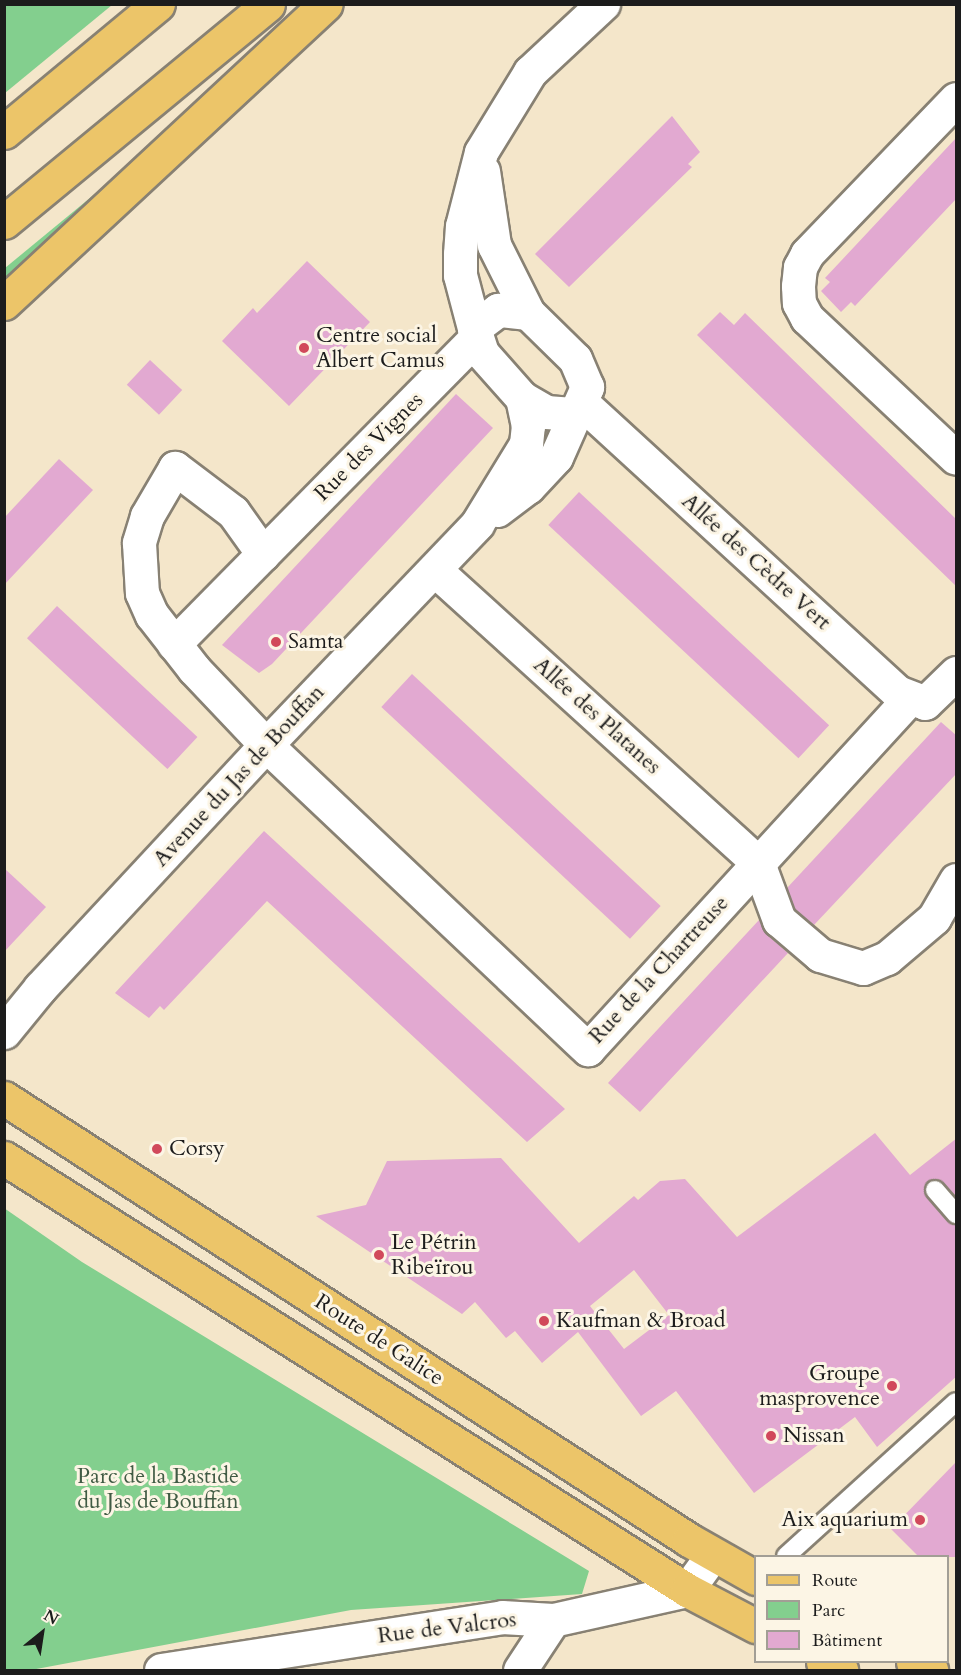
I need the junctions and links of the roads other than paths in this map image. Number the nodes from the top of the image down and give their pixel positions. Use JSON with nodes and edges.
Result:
{"nodes":[{"id":1,"x":159,"y":4,"type":"edge"},
{"id":2,"x":268,"y":4,"type":"edge"},
{"id":3,"x":326,"y":4,"type":"edge"},
{"id":4,"x":603,"y":4,"type":"edge"},
{"id":5,"x":957,"y":99,"type":"edge"},
{"id":6,"x":4,"y":132,"type":"edge"},
{"id":7,"x":481,"y":152,"type":"junction"},
{"id":8,"x":4,"y":222,"type":"edge"},
{"id":9,"x":4,"y":303,"type":"edge"},
{"id":10,"x":528,"y":313,"type":"junction"},
{"id":11,"x":474,"y":334,"type":"junction"},
{"id":12,"x":522,"y":398,"type":"junction"},
{"id":13,"x":578,"y":408,"type":"junction"},
{"id":14,"x":957,"y":458,"type":"edge"},
{"id":15,"x":477,"y":524,"type":"junction"},
{"id":16,"x":263,"y":554,"type":"junction"},
{"id":17,"x":435,"y":570,"type":"junction"},
{"id":18,"x":174,"y":644,"type":"junction"},
{"id":19,"x":940,"y":691,"type":"edge"},
{"id":20,"x":266,"y":745,"type":"junction"},
{"id":21,"x":758,"y":863,"type":"junction"},
{"id":22,"x":957,"y":880,"type":"edge"},
{"id":23,"x":4,"y":1032,"type":"edge"},
{"id":24,"x":4,"y":1098,"type":"edge"},
{"id":25,"x":4,"y":1158,"type":"edge"},
{"id":26,"x":935,"y":1190,"type":"dead end"},
{"id":27,"x":957,"y":1214,"type":"edge"},
{"id":28,"x":957,"y":1402,"type":"edge"},
{"id":29,"x":713,"y":1554,"type":"junction"},
{"id":30,"x":788,"y":1555,"type":"edge"},
{"id":31,"x":754,"y":1575,"type":"edge"},
{"id":32,"x":687,"y":1590,"type":"junction"},
{"id":33,"x":553,"y":1620,"type":"junction"},
{"id":34,"x":754,"y":1625,"type":"edge"},
{"id":35,"x":826,"y":1663,"type":"edge"},
{"id":36,"x":915,"y":1663,"type":"edge"},
{"id":37,"x":161,"y":1671,"type":"edge"},
{"id":38,"x":520,"y":1671,"type":"edge"},
{"id":39,"x":841,"y":1671,"type":"edge"},
{"id":40,"x":931,"y":1671,"type":"edge"}],
"edges":[{"from":1,"to":6,"type":"main road"},
{"from":2,"to":8,"type":"main road"},
{"from":3,"to":9,"type":"main road"},
{"from":4,"to":7,"type":"street"},
{"from":5,"to":14,"type":"street"},
{"from":7,"to":10,"type":"street","name":"Avenue du Jas de Bouffan"},
{"from":7,"to":11,"type":"street"},
{"from":10,"to":11,"type":"street"},
{"from":10,"to":13,"type":"street","name":"Avenue du Jas de Bouffan"},
{"from":11,"to":12,"type":"street"},
{"from":11,"to":16,"type":"street","name":"Rue des Vignes"},
{"from":12,"to":13,"type":"street"},
{"from":12,"to":15,"type":"street","name":"Avenue du Jas de Bouffan"},
{"from":13,"to":15,"type":"street","name":"Avenue du Jas de Bouffan"},
{"from":13,"to":19,"type":"street","name":"Allée des Cèdre Vert"},
{"from":15,"to":17,"type":"street","name":"Avenue du Jas de Bouffan"},
{"from":16,"to":18,"type":"street","name":"Rue des Vignes"},
{"from":16,"to":18,"type":"street"},
{"from":17,"to":20,"type":"street","name":"Avenue du Jas de Bouffan"},
{"from":17,"to":21,"type":"street","name":"Allée des Platanes"},
{"from":18,"to":20,"type":"street"},
{"from":19,"to":21,"type":"street","name":"Rue de la Chartreuse"},
{"from":20,"to":21,"type":"street","name":"Rue de la Chartreuse"},
{"from":20,"to":23,"type":"street","name":"Avenue du Jas de Bouffan"},
{"from":21,"to":22,"type":"street"},
{"from":24,"to":29,"type":"main road","name":"Route de Galice"},
{"from":25,"to":32,"type":"main road","name":"Route de Galice"},
{"from":26,"to":27,"type":"lane"},
{"from":28,"to":30,"type":"lane"},
{"from":29,"to":31,"type":"main road","name":"Route de Galice"},
{"from":29,"to":32,"type":"street"},
{"from":32,"to":33,"type":"street","name":"Rue de Valcros"},
{"from":32,"to":34,"type":"main road","name":"Route de Galice"},
{"from":33,"to":37,"type":"street","name":"Rue de Valcros"},
{"from":33,"to":38,"type":"street"},
{"from":35,"to":39,"type":"main road"},
{"from":36,"to":40,"type":"main road"}]}
